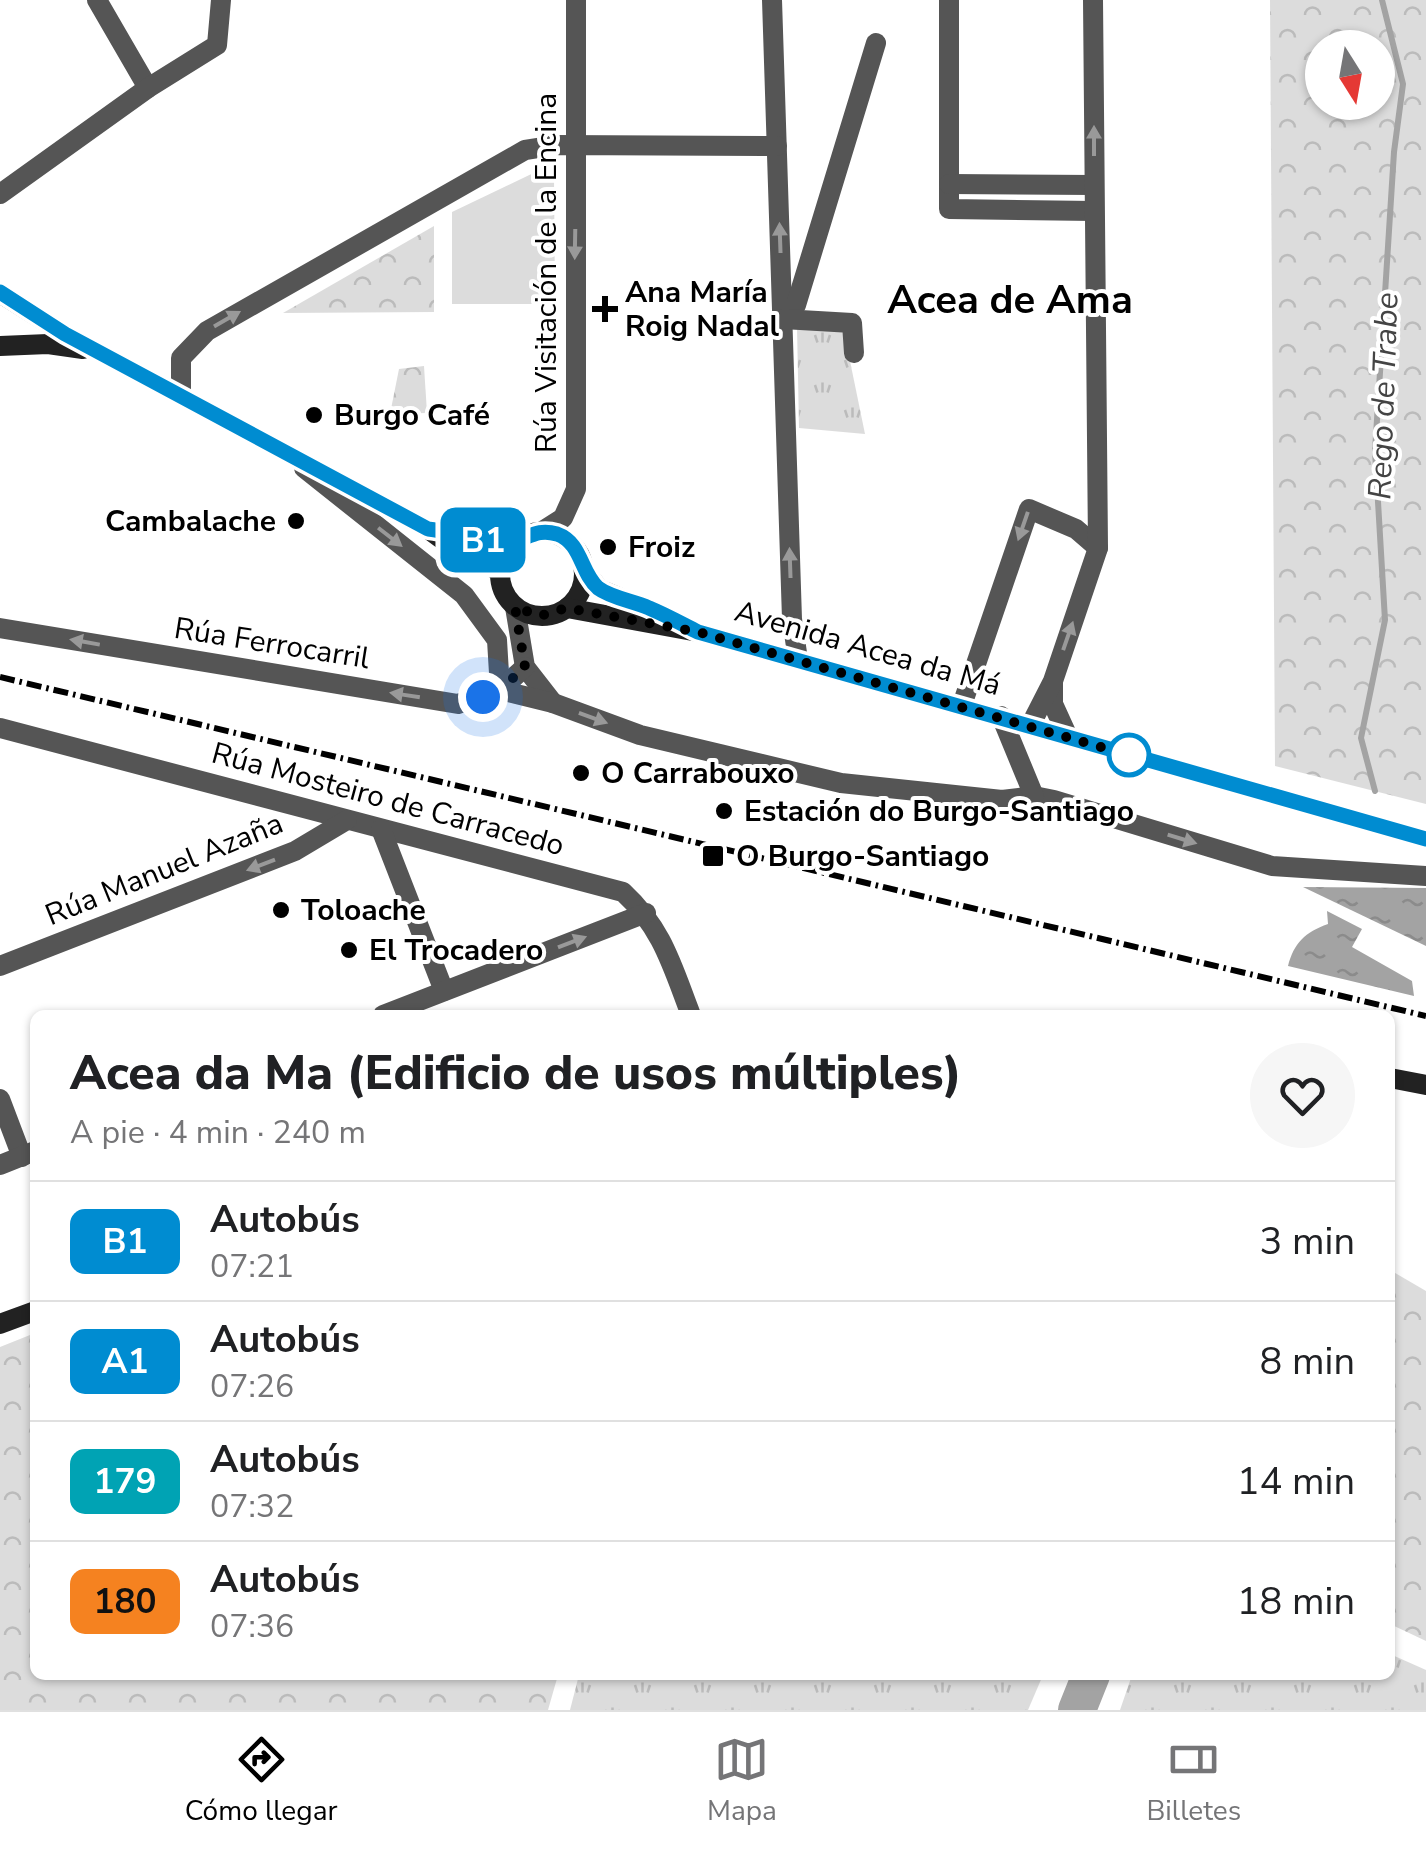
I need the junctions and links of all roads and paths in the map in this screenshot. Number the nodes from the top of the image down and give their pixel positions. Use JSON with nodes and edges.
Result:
{"nodes":[{"id":1,"x":97,"y":0,"type":"edge"},
{"id":2,"x":221,"y":0,"type":"edge"},
{"id":3,"x":576,"y":0,"type":"edge"},
{"id":4,"x":772,"y":0,"type":"edge"},
{"id":5,"x":950,"y":0,"type":"edge"},
{"id":6,"x":1093,"y":0,"type":"edge"},
{"id":7,"x":876,"y":43,"type":"dead end"},
{"id":8,"x":148,"y":88,"type":"junction"},
{"id":9,"x":576,"y":146,"type":"junction"},
{"id":10,"x":777,"y":146,"type":"junction"},
{"id":11,"x":949,"y":184,"type":"junction"},
{"id":12,"x":1094,"y":185,"type":"junction"},
{"id":13,"x":0,"y":194,"type":"edge"},
{"id":14,"x":1094,"y":211,"type":"junction"},
{"id":15,"x":0,"y":292,"type":"edge"},
{"id":16,"x":783,"y":319,"type":"junction"},
{"id":17,"x":0,"y":346,"type":"edge"},
{"id":18,"x":95,"y":350,"type":"junction"},
{"id":19,"x":854,"y":354,"type":"dead end"},
{"id":20,"x":181,"y":395,"type":"junction"},
{"id":21,"x":286,"y":455,"type":"junction"},
{"id":22,"x":428,"y":529,"type":"junction"},
{"id":23,"x":541,"y":532,"type":"junction"},
{"id":24,"x":514,"y":542,"type":"junction"},
{"id":25,"x":1098,"y":548,"type":"junction"},
{"id":26,"x":500,"y":570,"type":"junction"},
{"id":27,"x":584,"y":570,"type":"junction"},
{"id":28,"x":515,"y":607,"type":"junction"},
{"id":29,"x":566,"y":608,"type":"junction"},
{"id":30,"x":0,"y":628,"type":"edge"},
{"id":31,"x":698,"y":632,"type":"junction"},
{"id":32,"x":798,"y":660,"type":"junction"},
{"id":33,"x":525,"y":667,"type":"junction"},
{"id":34,"x":1053,"y":681,"type":"junction"},
{"id":35,"x":500,"y":690,"type":"junction"},
{"id":36,"x":552,"y":703,"type":"junction"},
{"id":37,"x":962,"y":705,"type":"junction"},
{"id":38,"x":1001,"y":716,"type":"junction"},
{"id":39,"x":1030,"y":726,"type":"junction"},
{"id":40,"x":0,"y":728,"type":"edge"},
{"id":41,"x":1068,"y":738,"type":"junction"},
{"id":42,"x":1034,"y":796,"type":"junction"},
{"id":43,"x":347,"y":820,"type":"junction"},
{"id":44,"x":382,"y":829,"type":"junction"},
{"id":45,"x":1426,"y":839,"type":"edge"},
{"id":46,"x":1426,"y":876,"type":"edge"},
{"id":47,"x":646,"y":913,"type":"junction"},
{"id":48,"x":0,"y":966,"type":"edge"},
{"id":49,"x":444,"y":991,"type":"junction"},
{"id":50,"x":396,"y":1010,"type":"edge"},
{"id":51,"x":689,"y":1010,"type":"edge"},
{"id":52,"x":1395,"y":1079,"type":"edge"},
{"id":53,"x":1426,"y":1086,"type":"edge"},
{"id":54,"x":0,"y":1098,"type":"edge"},
{"id":55,"x":28,"y":1154,"type":"edge"},
{"id":56,"x":0,"y":1165,"type":"edge"},
{"id":57,"x":30,"y":1312,"type":"edge"},
{"id":58,"x":0,"y":1324,"type":"edge"}],
"edges":[{"from":1,"to":8,"type":"street"},
{"from":2,"to":8,"type":"street"},
{"from":3,"to":9,"type":"street","name":"Rúa Visitación de la Encina"},
{"from":4,"to":10,"type":"street"},
{"from":5,"to":11,"type":"street"},
{"from":12,"to":6,"type":"street","one_way":true},
{"from":7,"to":16,"type":"street"},
{"from":8,"to":13,"type":"street"},
{"from":9,"to":10,"type":"street"},
{"from":20,"to":9,"type":"street","one_way":true},
{"from":9,"to":23,"type":"street","name":"Rúa Visitación de la Encina","one_way":true},
{"from":16,"to":10,"type":"street","one_way":true},
{"from":11,"to":12,"type":"street"},
{"from":11,"to":14,"type":"street"},
{"from":12,"to":14,"type":"street"},
{"from":14,"to":25,"type":"street"},
{"from":15,"to":18,"type":"main road"},
{"from":16,"to":19,"type":"street"},
{"from":32,"to":16,"type":"street","one_way":true},
{"from":17,"to":18,"type":"main road"},
{"from":18,"to":20,"type":"main road"},
{"from":20,"to":21,"type":"main road"},
{"from":21,"to":22,"type":"main road"},
{"from":21,"to":35,"type":"street","one_way":true},
{"from":22,"to":24,"type":"main road"},
{"from":22,"to":26,"type":"main road"},
{"from":23,"to":24,"type":"main road"},
{"from":23,"to":27,"type":"main road"},
{"from":24,"to":26,"type":"main road"},
{"from":34,"to":25,"type":"street","one_way":true},
{"from":25,"to":37,"type":"street","one_way":true},
{"from":26,"to":28,"type":"main road"},
{"from":27,"to":29,"type":"main road"},
{"from":27,"to":31,"type":"main road"},
{"from":28,"to":29,"type":"main road"},
{"from":28,"to":33,"type":"street"},
{"from":29,"to":31,"type":"main road"},
{"from":35,"to":30,"type":"street","name":"Rúa Ferrocarril","one_way":true},
{"from":31,"to":32,"type":"main road","name":"Avenida Acea da Má"},
{"from":32,"to":37,"type":"main road","name":"Avenida Acea da Má"},
{"from":33,"to":35,"type":"street","name":"Rúa Ferrocarril"},
{"from":33,"to":36,"type":"street"},
{"from":34,"to":39,"type":"street"},
{"from":34,"to":41,"type":"street"},
{"from":35,"to":36,"type":"street"},
{"from":36,"to":42,"type":"street","one_way":true},
{"from":37,"to":38,"type":"main road","name":"Avenida Acea da Má"},
{"from":38,"to":39,"type":"main road","name":"Avenida Acea da Má"},
{"from":38,"to":42,"type":"street"},
{"from":39,"to":41,"type":"main road","name":"Avenida Acea da Má"},
{"from":40,"to":43,"type":"street","name":"Rúa Mosteiro de Carracedo"},
{"from":41,"to":45,"type":"main road","name":"Avenida Acea da Má"},
{"from":42,"to":46,"type":"street","one_way":true},
{"from":43,"to":44,"type":"street","name":"Rúa Mosteiro de Carracedo"},
{"from":43,"to":48,"type":"street","name":"Rúa Manuel Azaña","one_way":true},
{"from":44,"to":47,"type":"street","name":"Rúa Mosteiro de Carracedo"},
{"from":44,"to":49,"type":"street"},
{"from":49,"to":47,"type":"street","one_way":true},
{"from":47,"to":51,"type":"street"},
{"from":49,"to":50,"type":"street"},
{"from":52,"to":53,"type":"main road"},
{"from":54,"to":55,"type":"street"},
{"from":55,"to":56,"type":"street"},
{"from":57,"to":58,"type":"main road"}]}
